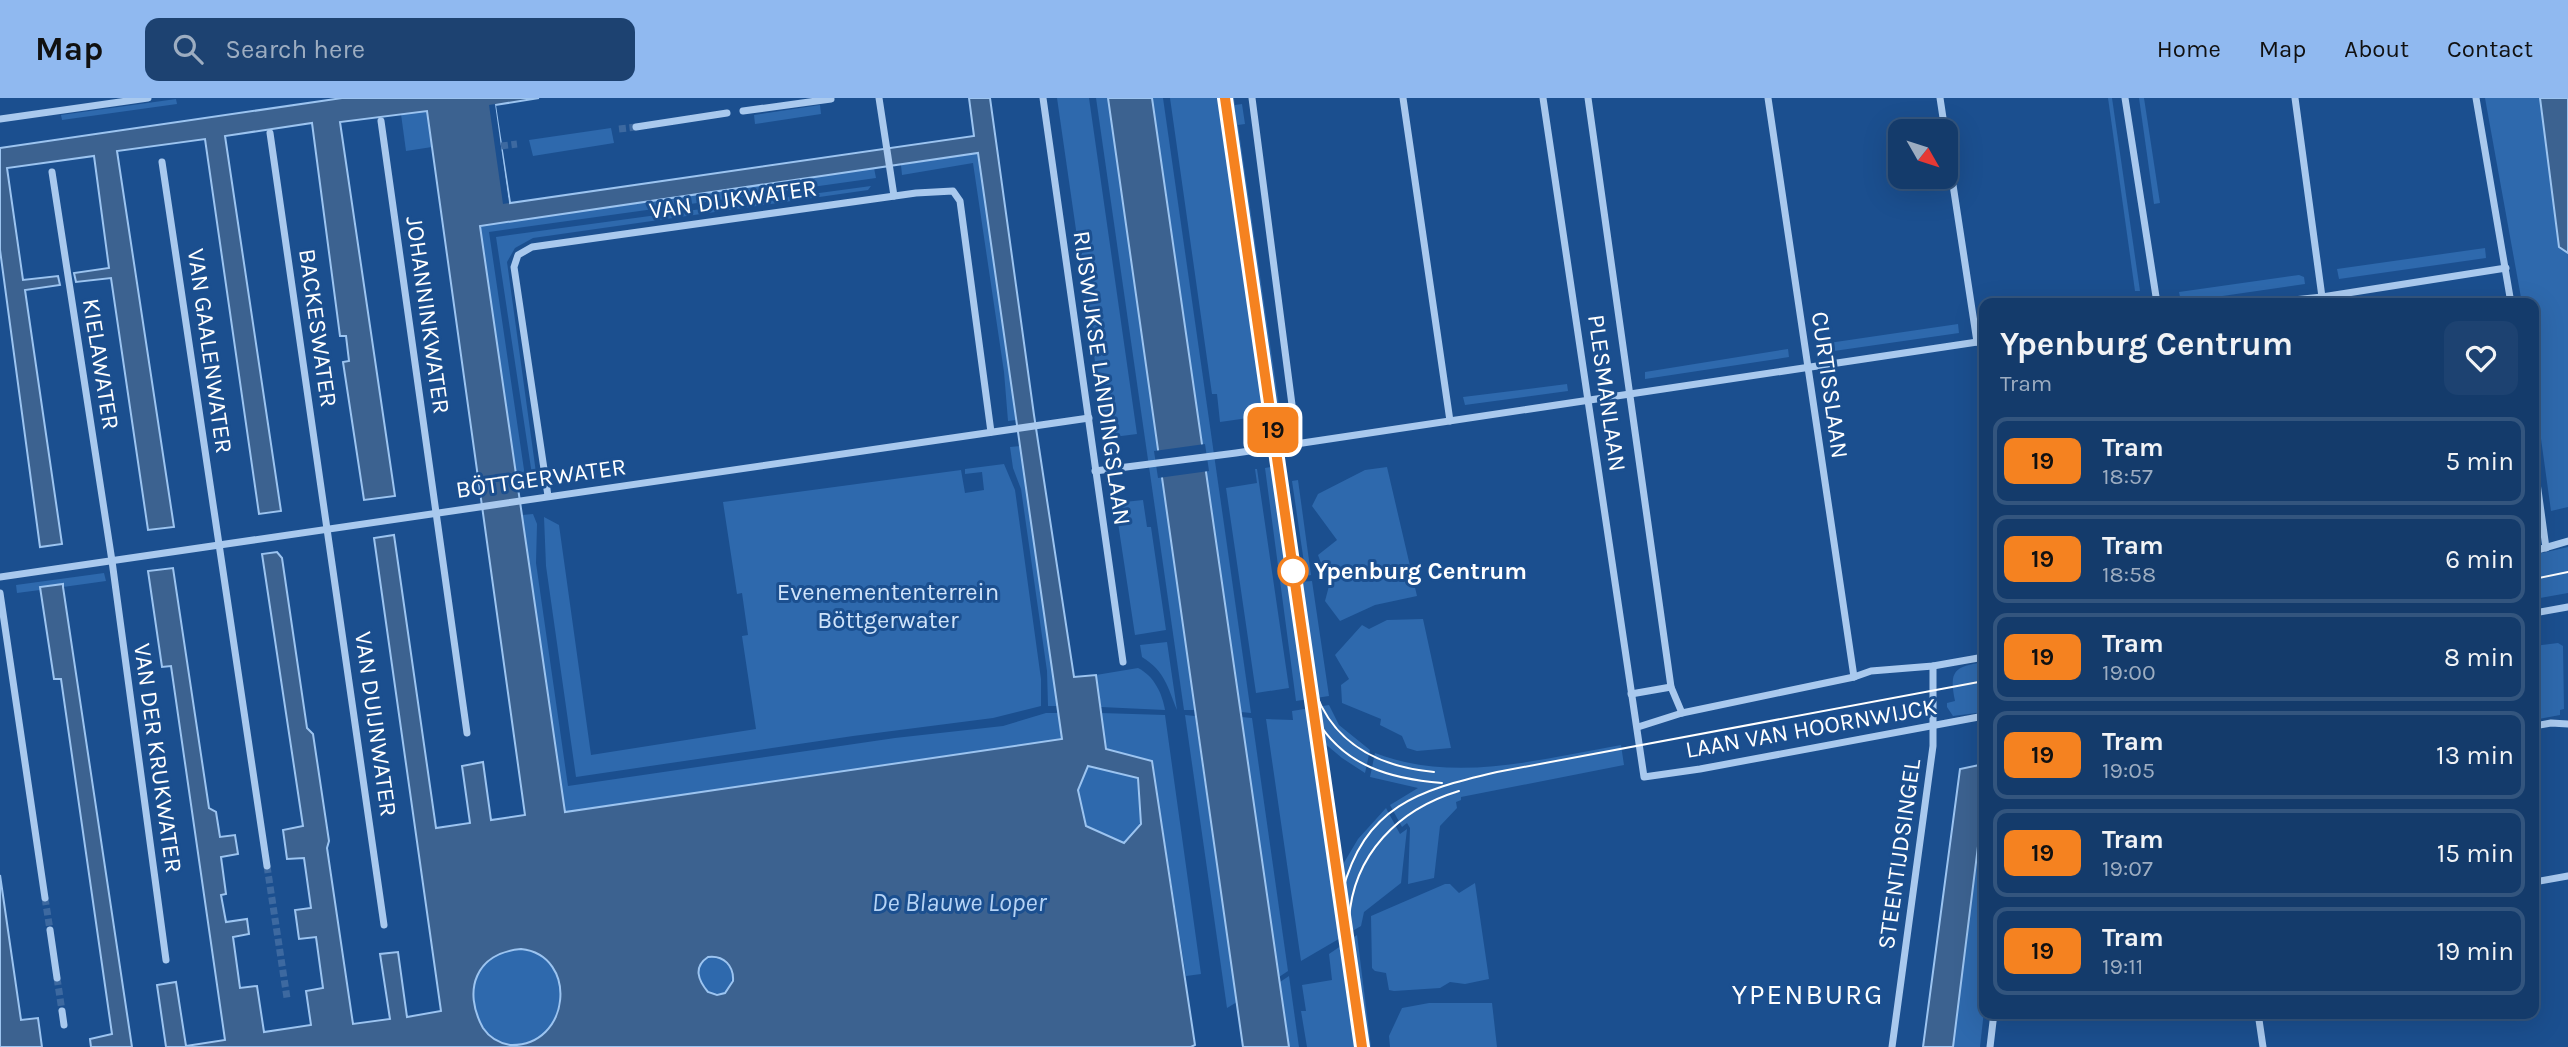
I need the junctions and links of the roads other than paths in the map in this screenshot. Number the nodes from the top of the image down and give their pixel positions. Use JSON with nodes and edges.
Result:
{"nodes":[{"id":1,"x":148,"y":98,"type":"edge"},
{"id":2,"x":879,"y":98,"type":"edge"},
{"id":3,"x":1043,"y":98,"type":"edge"},
{"id":4,"x":1252,"y":98,"type":"edge"},
{"id":5,"x":1403,"y":98,"type":"edge"},
{"id":6,"x":1543,"y":98,"type":"edge"},
{"id":7,"x":1588,"y":98,"type":"edge"},
{"id":8,"x":1768,"y":98,"type":"edge"},
{"id":9,"x":1940,"y":98,"type":"edge"},
{"id":10,"x":2125,"y":98,"type":"edge"},
{"id":11,"x":2295,"y":98,"type":"edge"},
{"id":12,"x":2476,"y":98,"type":"edge"},
{"id":13,"x":831,"y":99,"type":"edge"},
{"id":14,"x":743,"y":111,"type":"dead end"},
{"id":15,"x":727,"y":113,"type":"dead end"},
{"id":16,"x":0,"y":119,"type":"edge"},
{"id":17,"x":1943,"y":119,"type":"edge"},
{"id":18,"x":381,"y":121,"type":"dead end"},
{"id":19,"x":636,"y":127,"type":"tunnel mouth"},
{"id":20,"x":270,"y":133,"type":"dead end"},
{"id":21,"x":162,"y":162,"type":"dead end"},
{"id":22,"x":52,"y":172,"type":"dead end"},
{"id":23,"x":1955,"y":189,"type":"edge"},
{"id":24,"x":894,"y":196,"type":"junction"},
{"id":25,"x":2506,"y":268,"type":"junction"},
{"id":26,"x":2322,"y":297,"type":"junction"},
{"id":27,"x":2156,"y":298,"type":"edge"},
{"id":28,"x":2312,"y":298,"type":"edge"},
{"id":29,"x":2510,"y":298,"type":"edge"},
{"id":30,"x":1979,"y":329,"type":"edge"},
{"id":31,"x":1979,"y":341,"type":"edge"},
{"id":32,"x":1807,"y":368,"type":"junction"},
{"id":33,"x":1629,"y":396,"type":"junction"},
{"id":34,"x":1589,"y":401,"type":"junction"},
{"id":35,"x":1088,"y":418,"type":"junction"},
{"id":36,"x":1450,"y":421,"type":"junction"},
{"id":37,"x":991,"y":432,"type":"junction"},
{"id":38,"x":1297,"y":443,"type":"junction"},
{"id":39,"x":1095,"y":471,"type":"junction"},
{"id":40,"x":548,"y":495,"type":"junction"},
{"id":41,"x":2539,"y":497,"type":"edge"},
{"id":42,"x":436,"y":513,"type":"junction"},
{"id":43,"x":329,"y":529,"type":"junction"},
{"id":44,"x":2568,"y":541,"type":"edge"},
{"id":45,"x":219,"y":546,"type":"junction"},
{"id":46,"x":2546,"y":548,"type":"junction"},
{"id":47,"x":2539,"y":550,"type":"edge"},
{"id":48,"x":112,"y":561,"type":"junction"},
{"id":49,"x":0,"y":577,"type":"edge"},
{"id":50,"x":0,"y":593,"type":"edge"},
{"id":51,"x":2568,"y":607,"type":"edge"},
{"id":52,"x":2539,"y":612,"type":"edge"},
{"id":53,"x":1979,"y":658,"type":"edge"},
{"id":54,"x":1124,"y":662,"type":"dead end"},
{"id":55,"x":1933,"y":666,"type":"junction"},
{"id":56,"x":1854,"y":677,"type":"junction"},
{"id":57,"x":1671,"y":687,"type":"junction"},
{"id":58,"x":1631,"y":694,"type":"junction"},
{"id":59,"x":1682,"y":713,"type":"junction"},
{"id":60,"x":1979,"y":717,"type":"edge"},
{"id":61,"x":2568,"y":724,"type":"edge"},
{"id":62,"x":1933,"y":725,"type":"junction"},
{"id":63,"x":2539,"y":725,"type":"edge"},
{"id":64,"x":1638,"y":727,"type":"junction"},
{"id":65,"x":467,"y":733,"type":"dead end"},
{"id":66,"x":1644,"y":777,"type":"joint"},
{"id":67,"x":267,"y":866,"type":"tunnel mouth"},
{"id":68,"x":2568,"y":876,"type":"edge"},
{"id":69,"x":2539,"y":881,"type":"edge"},
{"id":70,"x":45,"y":898,"type":"tunnel mouth"},
{"id":71,"x":384,"y":925,"type":"dead end"},
{"id":72,"x":50,"y":930,"type":"tunnel mouth"},
{"id":73,"x":166,"y":960,"type":"dead end"},
{"id":74,"x":57,"y":978,"type":"tunnel mouth"},
{"id":75,"x":61,"y":1011,"type":"tunnel mouth"},
{"id":76,"x":1993,"y":1019,"type":"edge"},
{"id":77,"x":2259,"y":1019,"type":"edge"},
{"id":78,"x":64,"y":1025,"type":"dead end"},
{"id":79,"x":1892,"y":1047,"type":"edge"},
{"id":80,"x":1990,"y":1047,"type":"edge"},
{"id":81,"x":2263,"y":1047,"type":"edge"}],
"edges":[{"from":1,"to":16,"type":"street"},
{"from":2,"to":24,"type":"street"},
{"from":3,"to":35,"type":"street","name":"RIJSWIJKSE LANDINGSLAAN"},
{"from":4,"to":38,"type":"street"},
{"from":5,"to":36,"type":"street"},
{"from":6,"to":34,"type":"street","name":"PLESMANLAAN"},
{"from":7,"to":33,"type":"street","name":"PLESMANLAAN"},
{"from":8,"to":32,"type":"street","name":"CURTISSLAAN"},
{"from":9,"to":17,"type":"street"},
{"from":10,"to":27,"type":"street"},
{"from":11,"to":26,"type":"street"},
{"from":12,"to":25,"type":"street"},
{"from":13,"to":14,"type":"street"},
{"from":15,"to":19,"type":"street"},
{"from":18,"to":42,"type":"street","name":"JOHANNINKWATER"},
{"from":20,"to":43,"type":"street","name":"BACKESWATER"},
{"from":21,"to":45,"type":"street","name":"VAN GAALENWATER"},
{"from":22,"to":48,"type":"street","name":"KIELAWATER"},
{"from":23,"to":30,"type":"street"},
{"from":24,"to":37,"type":"street","name":"VAN DIJKWATER"},
{"from":24,"to":40,"type":"street","name":"VAN DIJKWATER"},
{"from":25,"to":26,"type":"street"},
{"from":25,"to":29,"type":"street"},
{"from":26,"to":28,"type":"street"},
{"from":31,"to":32,"type":"street"},
{"from":32,"to":33,"type":"street"},
{"from":32,"to":56,"type":"street","name":"CURTISSLAAN"},
{"from":33,"to":34,"type":"street"},
{"from":33,"to":57,"type":"street","name":"PLESMANLAAN"},
{"from":34,"to":36,"type":"street"},
{"from":34,"to":58,"type":"street","name":"PLESMANLAAN"},
{"from":35,"to":37,"type":"street","name":"BÖTTGERWATER"},
{"from":35,"to":39,"type":"street","name":"RIJSWIJKSE LANDINGSLAAN"},
{"from":36,"to":38,"type":"street"},
{"from":37,"to":40,"type":"street","name":"BÖTTGERWATER"},
{"from":38,"to":39,"type":"street"},
{"from":39,"to":54,"type":"street","name":"RIJSWIJKSE LANDINGSLAAN"},
{"from":40,"to":42,"type":"street","name":"BÖTTGERWATER"},
{"from":41,"to":46,"type":"street"},
{"from":42,"to":43,"type":"street","name":"BÖTTGERWATER"},
{"from":42,"to":65,"type":"street","name":"JOHANNINKWATER"},
{"from":43,"to":45,"type":"street","name":"BÖTTGERWATER"},
{"from":43,"to":71,"type":"street","name":"VAN DUIJNWATER"},
{"from":44,"to":46,"type":"street"},
{"from":45,"to":48,"type":"street","name":"BÖTTGERWATER"},
{"from":45,"to":67,"type":"street","name":"VAN GAALENWATER"},
{"from":46,"to":47,"type":"street"},
{"from":48,"to":49,"type":"street","name":"BÖTTGERWATER"},
{"from":48,"to":73,"type":"street","name":"VAN DER KRUKWATER"},
{"from":50,"to":70,"type":"street"},
{"from":51,"to":52,"type":"street"},
{"from":53,"to":55,"type":"street","name":"LAAN VAN HOORNWIJCK"},
{"from":55,"to":56,"type":"street","name":"LAAN VAN HOORNWIJCK"},
{"from":55,"to":62,"type":"street","name":"STEENTIJDSINGEL"},
{"from":56,"to":59,"type":"street","name":"LAAN VAN HOORNWIJCK"},
{"from":57,"to":58,"type":"street"},
{"from":57,"to":59,"type":"street","name":"PLESMANLAAN"},
{"from":58,"to":64,"type":"street","name":"PLESMANLAAN"},
{"from":59,"to":64,"type":"street","name":"LAAN VAN HOORNWIJCK"},
{"from":60,"to":62,"type":"street","name":"LAAN VAN HOORNWIJCK"},
{"from":61,"to":63,"type":"street"},
{"from":62,"to":66,"type":"street","name":"LAAN VAN HOORNWIJCK"},
{"from":62,"to":79,"type":"street","name":"STEENTIJDSINGEL"},
{"from":64,"to":66,"type":"street","name":"PLESMANLAAN"},
{"from":68,"to":69,"type":"street"},
{"from":72,"to":74,"type":"street"},
{"from":75,"to":78,"type":"street"},
{"from":76,"to":80,"type":"street"},
{"from":77,"to":81,"type":"street"}]}
